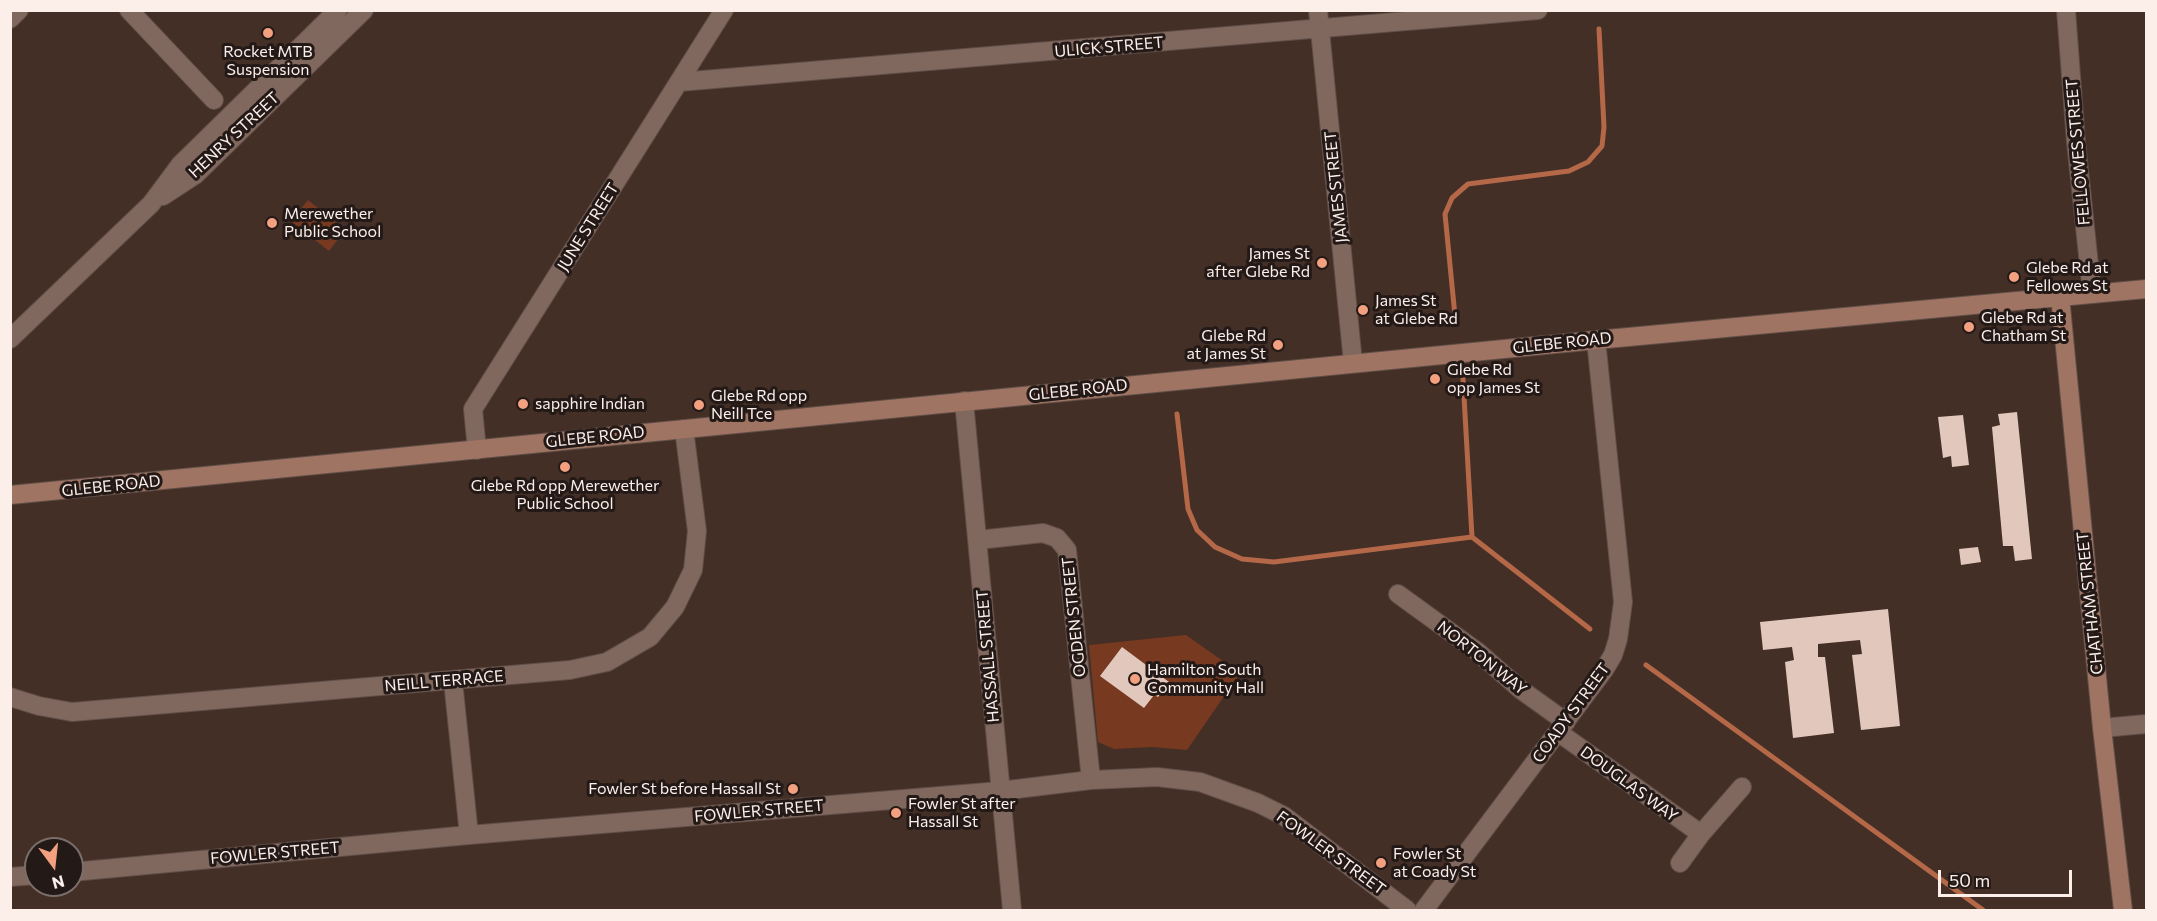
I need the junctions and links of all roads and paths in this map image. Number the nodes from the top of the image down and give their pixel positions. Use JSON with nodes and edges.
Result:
{"nodes":[{"id":1,"x":19,"y":10,"type":"edge"},
{"id":2,"x":129,"y":10,"type":"edge"},
{"id":3,"x":338,"y":10,"type":"edge"},
{"id":4,"x":364,"y":10,"type":"edge"},
{"id":5,"x":724,"y":10,"type":"edge"},
{"id":6,"x":1318,"y":10,"type":"edge"},
{"id":7,"x":1538,"y":10,"type":"edge"},
{"id":8,"x":2066,"y":10,"type":"edge"},
{"id":9,"x":10,"y":19,"type":"edge"},
{"id":10,"x":1320,"y":29,"type":"junction"},
{"id":11,"x":679,"y":82,"type":"junction"},
{"id":12,"x":214,"y":100,"type":"dead end"},
{"id":13,"x":151,"y":204,"type":"junction"},
{"id":14,"x":2146,"y":288,"type":"edge"},
{"id":15,"x":2092,"y":293,"type":"junction"},
{"id":16,"x":2060,"y":296,"type":"junction"},
{"id":17,"x":10,"y":339,"type":"edge"},
{"id":18,"x":1596,"y":340,"type":"junction"},
{"id":19,"x":1353,"y":363,"type":"junction"},
{"id":20,"x":964,"y":401,"type":"junction"},
{"id":21,"x":684,"y":429,"type":"junction"},
{"id":22,"x":477,"y":450,"type":"junction"},
{"id":23,"x":10,"y":495,"type":"edge"},
{"id":24,"x":978,"y":540,"type":"junction"},
{"id":25,"x":1398,"y":594,"type":"dead end"},
{"id":26,"x":453,"y":681,"type":"junction"},
{"id":27,"x":10,"y":697,"type":"edge"},
{"id":28,"x":2146,"y":724,"type":"edge"},
{"id":29,"x":1562,"y":727,"type":"junction"},
{"id":30,"x":2102,"y":728,"type":"junction"},
{"id":31,"x":1091,"y":780,"type":"junction"},
{"id":32,"x":1742,"y":786,"type":"dead end"},
{"id":33,"x":1000,"y":791,"type":"junction"},
{"id":34,"x":1701,"y":834,"type":"junction"},
{"id":35,"x":469,"y":835,"type":"junction"},
{"id":36,"x":1680,"y":863,"type":"dead end"},
{"id":37,"x":84,"y":871,"type":"edge"},
{"id":38,"x":1012,"y":910,"type":"edge"},
{"id":39,"x":1407,"y":910,"type":"edge"},
{"id":40,"x":1424,"y":910,"type":"edge"},
{"id":41,"x":2123,"y":910,"type":"edge"}],
"edges":[{"from":1,"to":9,"type":"street"},
{"from":2,"to":12,"type":"street"},
{"from":3,"to":13,"type":"street","name":"HENRY STREET"},
{"from":4,"to":13,"type":"street","name":"HENRY STREET"},
{"from":5,"to":11,"type":"street","name":"JUNE STREET"},
{"from":6,"to":10,"type":"street","name":"JAMES STREET"},
{"from":7,"to":10,"type":"street","name":"ULICK STREET"},
{"from":8,"to":15,"type":"street","name":"FELLOWES STREET"},
{"from":10,"to":11,"type":"street","name":"ULICK STREET"},
{"from":10,"to":19,"type":"street","name":"JAMES STREET"},
{"from":11,"to":22,"type":"street","name":"JUNE STREET"},
{"from":13,"to":17,"type":"street","name":"HENRY STREET"},
{"from":14,"to":15,"type":"main road","name":"GLEBE ROAD"},
{"from":15,"to":16,"type":"main road","name":"GLEBE ROAD"},
{"from":16,"to":18,"type":"main road","name":"GLEBE ROAD"},
{"from":16,"to":30,"type":"main road","name":"CHATHAM STREET"},
{"from":18,"to":19,"type":"main road","name":"GLEBE ROAD"},
{"from":18,"to":29,"type":"street","name":"COADY STREET"},
{"from":19,"to":20,"type":"main road","name":"GLEBE ROAD"},
{"from":20,"to":21,"type":"main road","name":"GLEBE ROAD"},
{"from":20,"to":24,"type":"street","name":"HASSALL STREET"},
{"from":21,"to":22,"type":"main road","name":"GLEBE ROAD"},
{"from":21,"to":26,"type":"street","name":"NEILL TERRACE"},
{"from":22,"to":23,"type":"main road","name":"GLEBE ROAD"},
{"from":24,"to":31,"type":"street","name":"OGDEN STREET"},
{"from":24,"to":33,"type":"street","name":"HASSALL STREET"},
{"from":25,"to":29,"type":"street","name":"NORTON WAY"},
{"from":26,"to":27,"type":"street","name":"NEILL TERRACE"},
{"from":26,"to":35,"type":"street"},
{"from":28,"to":30,"type":"street"},
{"from":29,"to":34,"type":"street","name":"DOUGLAS WAY"},
{"from":29,"to":40,"type":"street","name":"COADY STREET"},
{"from":30,"to":41,"type":"main road","name":"CHATHAM STREET"},
{"from":31,"to":33,"type":"street","name":"FOWLER STREET"},
{"from":31,"to":39,"type":"street","name":"FOWLER STREET"},
{"from":32,"to":34,"type":"street"},
{"from":33,"to":35,"type":"street","name":"FOWLER STREET"},
{"from":33,"to":38,"type":"street","name":"HASSALL STREET"},
{"from":34,"to":36,"type":"street"},
{"from":35,"to":37,"type":"street","name":"FOWLER STREET"}]}
